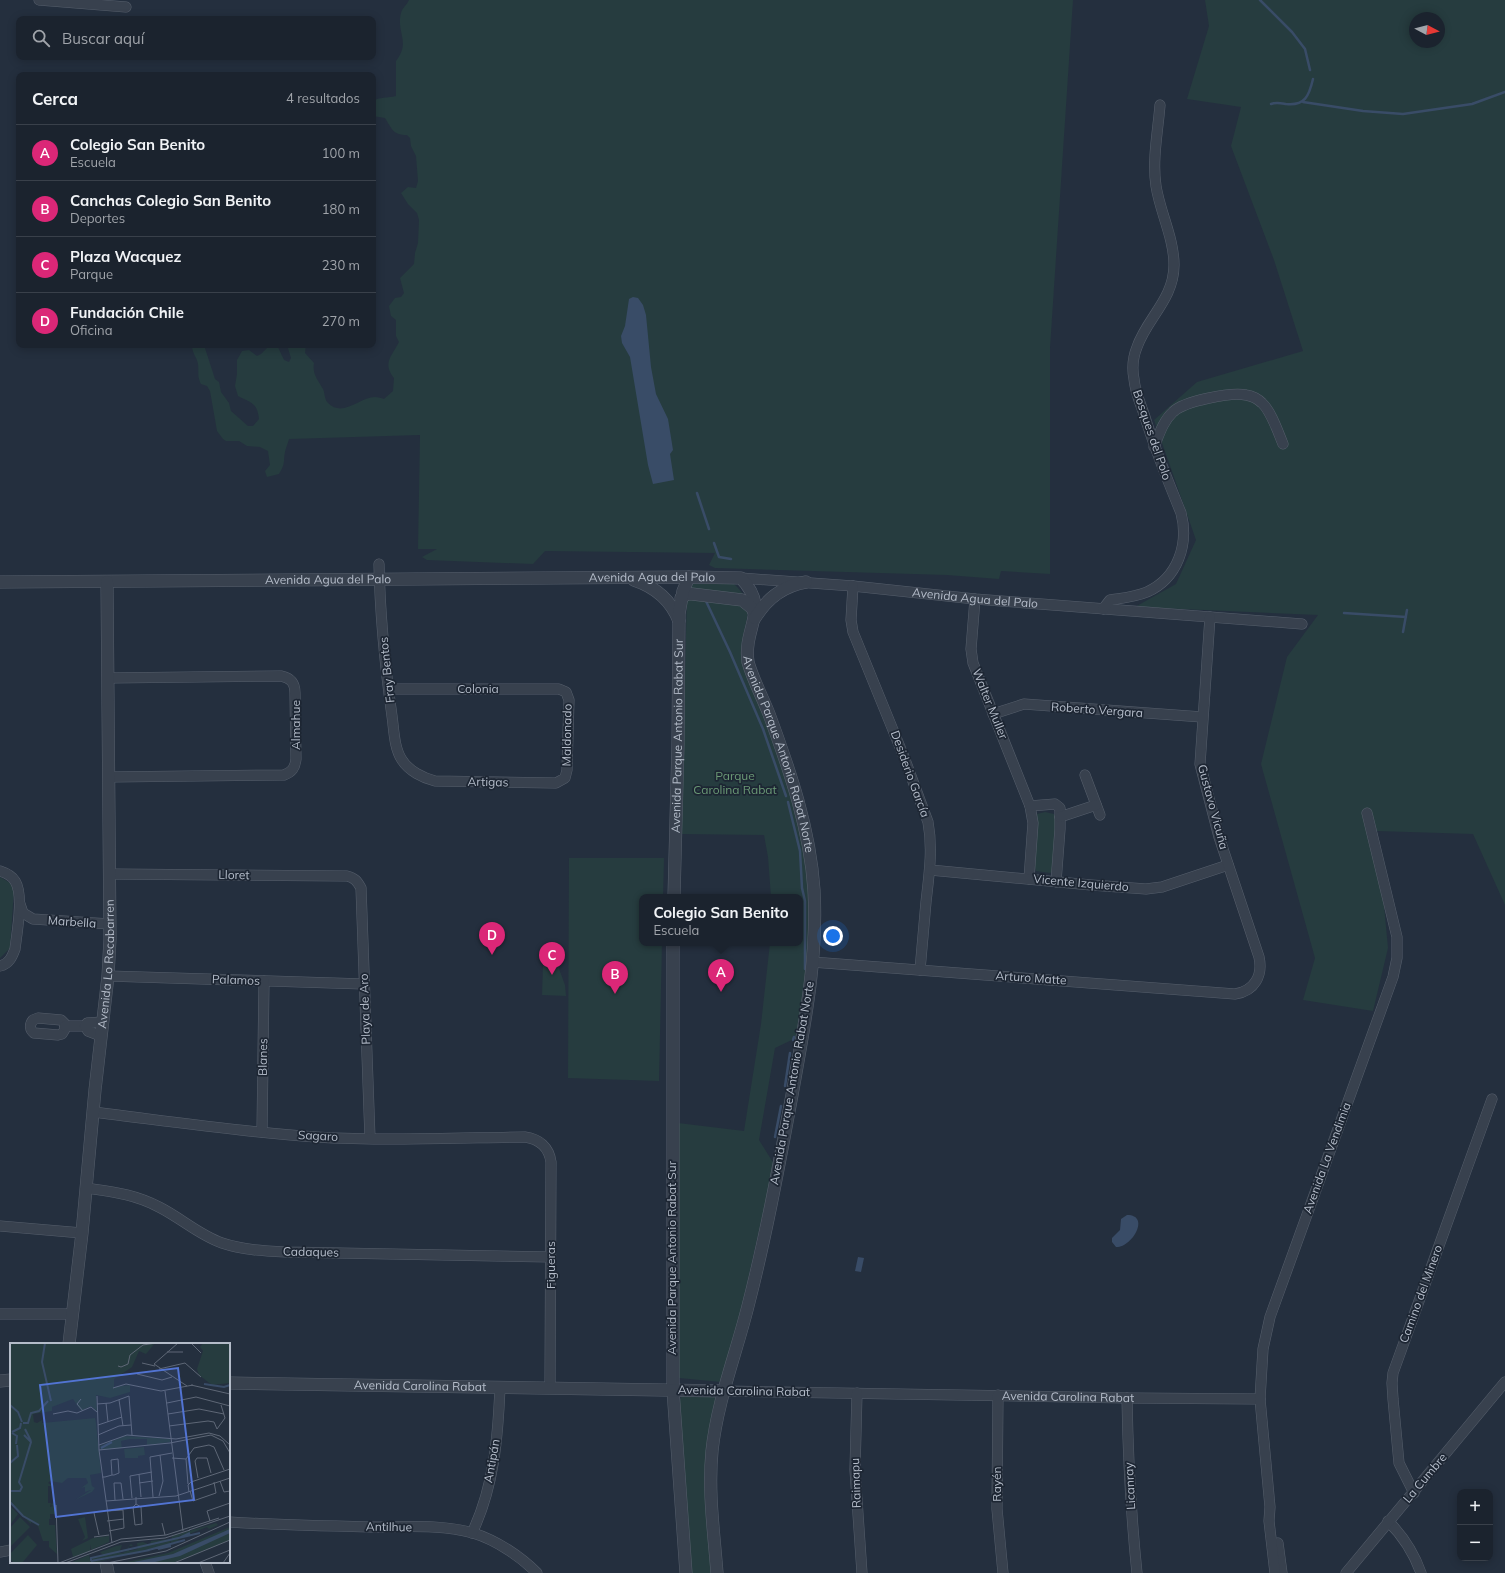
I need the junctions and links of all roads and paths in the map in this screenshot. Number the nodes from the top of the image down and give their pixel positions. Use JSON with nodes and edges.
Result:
{"nodes":[{"id":1,"x":39,"y":0,"type":"edge"},
{"id":2,"x":126,"y":7,"type":"dead end"},
{"id":3,"x":1160,"y":105,"type":"dead end"},
{"id":4,"x":1283,"y":444,"type":"dead end"},
{"id":5,"x":1154,"y":447,"type":"junction"},
{"id":6,"x":379,"y":564,"type":"dead end"},
{"id":7,"x":628,"y":577,"type":"junction"},
{"id":8,"x":690,"y":577,"type":"junction"},
{"id":9,"x":741,"y":578,"type":"junction"},
{"id":10,"x":379,"y":579,"type":"junction"},
{"id":11,"x":0,"y":582,"type":"edge"},
{"id":12,"x":107,"y":582,"type":"junction"},
{"id":13,"x":806,"y":582,"type":"junction"},
{"id":14,"x":854,"y":586,"type":"junction"},
{"id":15,"x":681,"y":598,"type":"junction"},
{"id":16,"x":975,"y":599,"type":"junction"},
{"id":17,"x":1103,"y":609,"type":"junction"},
{"id":18,"x":754,"y":617,"type":"junction"},
{"id":19,"x":1210,"y":617,"type":"junction"},
{"id":20,"x":679,"y":622,"type":"junction"},
{"id":21,"x":1302,"y":624,"type":"dead end"},
{"id":22,"x":108,"y":678,"type":"junction"},
{"id":23,"x":388,"y":689,"type":"junction"},
{"id":24,"x":566,"y":692,"type":"joint"},
{"id":25,"x":993,"y":714,"type":"junction"},
{"id":26,"x":1202,"y":717,"type":"junction"},
{"id":27,"x":412,"y":771,"type":"joint"},
{"id":28,"x":1085,"y":775,"type":"dead end"},
{"id":29,"x":109,"y":777,"type":"junction"},
{"id":30,"x":565,"y":778,"type":"joint"},
{"id":31,"x":1096,"y":805,"type":"junction"},
{"id":32,"x":1030,"y":806,"type":"junction"},
{"id":33,"x":1367,"y":813,"type":"dead end"},
{"id":34,"x":1100,"y":815,"type":"dead end"},
{"id":35,"x":1060,"y":817,"type":"junction"},
{"id":36,"x":1228,"y":865,"type":"junction"},
{"id":37,"x":930,"y":870,"type":"junction"},
{"id":38,"x":0,"y":871,"type":"edge"},
{"id":39,"x":110,"y":874,"type":"junction"},
{"id":40,"x":1029,"y":879,"type":"junction"},
{"id":41,"x":357,"y":880,"type":"joint"},
{"id":42,"x":1056,"y":882,"type":"junction"},
{"id":43,"x":674,"y":894,"type":"edge"},
{"id":44,"x":19,"y":902,"type":"junction"},
{"id":45,"x":33,"y":919,"type":"junction"},
{"id":46,"x":110,"y":924,"type":"junction"},
{"id":47,"x":16,"y":938,"type":"junction"},
{"id":48,"x":673,"y":946,"type":"edge"},
{"id":49,"x":812,"y":962,"type":"junction"},
{"id":50,"x":0,"y":966,"type":"edge"},
{"id":51,"x":920,"y":970,"type":"junction"},
{"id":52,"x":108,"y":976,"type":"junction"},
{"id":53,"x":264,"y":981,"type":"junction"},
{"id":54,"x":364,"y":984,"type":"junction"},
{"id":55,"x":1249,"y":989,"type":"joint"},
{"id":56,"x":103,"y":1022,"type":"junction"},
{"id":57,"x":65,"y":1026,"type":"dead end"},
{"id":58,"x":85,"y":1026,"type":"junction"},
{"id":59,"x":101,"y":1036,"type":"junction"},
{"id":60,"x":1492,"y":1099,"type":"dead end"},
{"id":61,"x":93,"y":1112,"type":"junction"},
{"id":62,"x":262,"y":1132,"type":"junction"},
{"id":63,"x":370,"y":1138,"type":"junction"},
{"id":64,"x":543,"y":1145,"type":"joint"},
{"id":65,"x":86,"y":1188,"type":"junction"},
{"id":66,"x":0,"y":1226,"type":"edge"},
{"id":67,"x":82,"y":1233,"type":"junction"},
{"id":68,"x":551,"y":1257,"type":"junction"},
{"id":69,"x":0,"y":1314,"type":"edge"},
{"id":70,"x":72,"y":1314,"type":"junction"},
{"id":71,"x":69,"y":1343,"type":"edge"},
{"id":72,"x":10,"y":1380,"type":"edge"},
{"id":73,"x":0,"y":1381,"type":"edge"},
{"id":74,"x":1505,"y":1382,"type":"edge"},
{"id":75,"x":230,"y":1383,"type":"edge"},
{"id":76,"x":10,"y":1386,"type":"edge"},
{"id":77,"x":0,"y":1387,"type":"edge"},
{"id":78,"x":500,"y":1387,"type":"junction"},
{"id":79,"x":550,"y":1388,"type":"junction"},
{"id":80,"x":673,"y":1390,"type":"junction"},
{"id":81,"x":725,"y":1391,"type":"junction"},
{"id":82,"x":857,"y":1393,"type":"junction"},
{"id":83,"x":998,"y":1395,"type":"junction"},
{"id":84,"x":1127,"y":1398,"type":"junction"},
{"id":85,"x":1260,"y":1399,"type":"junction"},
{"id":86,"x":1414,"y":1493,"type":"junction"},
{"id":87,"x":1270,"y":1507,"type":"junction"},
{"id":88,"x":1388,"y":1521,"type":"junction"},
{"id":89,"x":230,"y":1522,"type":"edge"},
{"id":90,"x":472,"y":1533,"type":"junction"},
{"id":91,"x":10,"y":1550,"type":"edge"},
{"id":92,"x":0,"y":1552,"type":"edge"},
{"id":93,"x":106,"y":1563,"type":"edge"},
{"id":94,"x":205,"y":1563,"type":"edge"},
{"id":95,"x":108,"y":1573,"type":"edge"},
{"id":96,"x":209,"y":1573,"type":"edge"},
{"id":97,"x":537,"y":1573,"type":"edge"},
{"id":98,"x":686,"y":1573,"type":"edge"},
{"id":99,"x":717,"y":1573,"type":"edge"},
{"id":100,"x":862,"y":1573,"type":"edge"},
{"id":101,"x":1002,"y":1573,"type":"edge"},
{"id":102,"x":1137,"y":1573,"type":"edge"},
{"id":103,"x":1274,"y":1573,"type":"edge"},
{"id":104,"x":1282,"y":1573,"type":"edge"},
{"id":105,"x":1346,"y":1573,"type":"edge"},
{"id":106,"x":1422,"y":1573,"type":"edge"}],
"edges":[{"from":1,"to":2,"type":"street"},
{"from":3,"to":5,"type":"street","name":"Bosques del Polo"},
{"from":4,"to":5,"type":"street"},
{"from":5,"to":17,"type":"street","name":"Bosques del Polo"},
{"from":6,"to":10,"type":"street","name":"Fray Bentos"},
{"from":7,"to":8,"type":"street","name":"Avenida Agua del Palo"},
{"from":7,"to":10,"type":"street","name":"Avenida Agua del Palo"},
{"from":7,"to":20,"type":"street"},
{"from":8,"to":9,"type":"street","name":"Avenida Agua del Palo"},
{"from":8,"to":15,"type":"street","name":"Avenida Parque Antonio Rabat Sur"},
{"from":9,"to":13,"type":"street","name":"Avenida Agua del Palo"},
{"from":9,"to":18,"type":"street","name":"Avenida Parque Antonio Rabat Norte"},
{"from":10,"to":12,"type":"street","name":"Avenida Agua del Palo"},
{"from":10,"to":23,"type":"street","name":"Fray Bentos"},
{"from":11,"to":12,"type":"street","name":"Avenida Agua del Palo"},
{"from":12,"to":22,"type":"street","name":"Avenida Lo Recabarren"},
{"from":13,"to":14,"type":"street","name":"Avenida Agua del Palo"},
{"from":13,"to":18,"type":"street"},
{"from":14,"to":16,"type":"street","name":"Avenida Agua del Palo"},
{"from":14,"to":37,"type":"street","name":"Desiderio García"},
{"from":15,"to":18,"type":"street"},
{"from":15,"to":20,"type":"street","name":"Avenida Parque Antonio Rabat Sur"},
{"from":16,"to":17,"type":"street","name":"Avenida Agua del Palo"},
{"from":16,"to":25,"type":"street","name":"Walter Muller"},
{"from":17,"to":19,"type":"street","name":"Avenida Agua del Palo"},
{"from":18,"to":49,"type":"street","name":"Avenida Parque Antonio Rabat Norte"},
{"from":19,"to":21,"type":"street","name":"Avenida Agua del Palo"},
{"from":19,"to":26,"type":"street","name":"Gustavo Vicuña"},
{"from":20,"to":43,"type":"street","name":"Avenida Parque Antonio Rabat Sur"},
{"from":22,"to":29,"type":"street","name":"Avenida Lo Recabarren"},
{"from":22,"to":29,"type":"street","name":"Almahue"},
{"from":23,"to":24,"type":"street","name":"Colonia"},
{"from":23,"to":27,"type":"street","name":"Fray Bentos"},
{"from":24,"to":30,"type":"street","name":"Maldonado"},
{"from":25,"to":26,"type":"street","name":"Roberto Vergara"},
{"from":25,"to":32,"type":"street","name":"Walter Muller"},
{"from":26,"to":36,"type":"street","name":"Gustavo Vicuña"},
{"from":27,"to":30,"type":"street","name":"Artigas"},
{"from":28,"to":31,"type":"street"},
{"from":29,"to":39,"type":"street","name":"Avenida Lo Recabarren"},
{"from":31,"to":34,"type":"street"},
{"from":31,"to":35,"type":"street"},
{"from":32,"to":35,"type":"street"},
{"from":32,"to":40,"type":"street","name":"Walter Muller"},
{"from":33,"to":85,"type":"street","name":"Avenida La Vendimia"},
{"from":35,"to":42,"type":"street"},
{"from":36,"to":42,"type":"street","name":"Vicente Izquierdo"},
{"from":36,"to":55,"type":"street","name":"Gustavo Vicuña"},
{"from":37,"to":40,"type":"street","name":"Vicente Izquierdo"},
{"from":37,"to":51,"type":"street","name":"Desiderio García"},
{"from":38,"to":44,"type":"street"},
{"from":39,"to":41,"type":"street","name":"Lloret"},
{"from":39,"to":46,"type":"street","name":"Avenida Lo Recabarren"},
{"from":40,"to":42,"type":"street","name":"Vicente Izquierdo"},
{"from":41,"to":54,"type":"street","name":"Playa de Aro"},
{"from":44,"to":45,"type":"street","name":"Marbella"},
{"from":44,"to":47,"type":"street"},
{"from":45,"to":46,"type":"street","name":"Marbella"},
{"from":45,"to":47,"type":"street","name":"Marbella"},
{"from":46,"to":52,"type":"street","name":"Avenida Lo Recabarren"},
{"from":47,"to":50,"type":"street"},
{"from":48,"to":80,"type":"street","name":"Avenida Parque Antonio Rabat Sur"},
{"from":49,"to":51,"type":"street","name":"Arturo Matte"},
{"from":49,"to":81,"type":"street","name":"Avenida Parque Antonio Rabat Norte"},
{"from":51,"to":55,"type":"street","name":"Arturo Matte"},
{"from":52,"to":53,"type":"street","name":"Palamos"},
{"from":52,"to":56,"type":"street","name":"Avenida Lo Recabarren"},
{"from":53,"to":54,"type":"street","name":"Palamos"},
{"from":53,"to":62,"type":"street","name":"Blanes"},
{"from":54,"to":63,"type":"street","name":"Playa de Aro"},
{"from":56,"to":58,"type":"street"},
{"from":56,"to":59,"type":"street","name":"Avenida Lo Recabarren"},
{"from":57,"to":58,"type":"street"},
{"from":58,"to":59,"type":"street"},
{"from":59,"to":61,"type":"street","name":"Avenida Lo Recabarren"},
{"from":60,"to":86,"type":"street","name":"Camino del Minero"},
{"from":61,"to":62,"type":"street","name":"Sagaro"},
{"from":61,"to":65,"type":"street","name":"Avenida Lo Recabarren"},
{"from":62,"to":63,"type":"street","name":"Sagaro"},
{"from":63,"to":64,"type":"street","name":"Sagaro"},
{"from":64,"to":68,"type":"street","name":"Figueras"},
{"from":65,"to":67,"type":"street","name":"Avenida Lo Recabarren"},
{"from":65,"to":68,"type":"street","name":"Cadaques"},
{"from":66,"to":67,"type":"street"},
{"from":67,"to":70,"type":"street","name":"Avenida Lo Recabarren"},
{"from":68,"to":79,"type":"street","name":"Figueras"},
{"from":69,"to":70,"type":"street"},
{"from":70,"to":71,"type":"street","name":"Avenida Lo Recabarren"},
{"from":72,"to":73,"type":"street"},
{"from":74,"to":86,"type":"street","name":"La Cumbre"},
{"from":75,"to":78,"type":"street","name":"Avenida Carolina Rabat"},
{"from":76,"to":77,"type":"street"},
{"from":78,"to":79,"type":"street","name":"Avenida Carolina Rabat"},
{"from":78,"to":90,"type":"street","name":"Antipán"},
{"from":79,"to":80,"type":"street","name":"Avenida Carolina Rabat"},
{"from":80,"to":81,"type":"street","name":"Avenida Carolina Rabat"},
{"from":80,"to":98,"type":"street","name":"Avenida Parque Antonio Rabat Sur"},
{"from":81,"to":82,"type":"street","name":"Avenida Carolina Rabat"},
{"from":81,"to":99,"type":"street","name":"Avenida Parque Antonio Rabat Norte"},
{"from":82,"to":83,"type":"street","name":"Avenida Carolina Rabat"},
{"from":82,"to":100,"type":"street","name":"Raimapu"},
{"from":83,"to":84,"type":"street","name":"Avenida Carolina Rabat"},
{"from":83,"to":101,"type":"street","name":"Rayén"},
{"from":84,"to":85,"type":"street","name":"Avenida Carolina Rabat"},
{"from":84,"to":102,"type":"street","name":"Licanray"},
{"from":85,"to":87,"type":"street","name":"Avenida La Vendimia"},
{"from":86,"to":88,"type":"street","name":"La Cumbre"},
{"from":87,"to":103,"type":"street","name":"Avenida La Vendimia"},
{"from":87,"to":104,"type":"street","name":"Avenida La Vendimia"},
{"from":88,"to":105,"type":"street","name":"La Cumbre"},
{"from":88,"to":106,"type":"street"},
{"from":89,"to":90,"type":"street","name":"Antilhue"},
{"from":90,"to":97,"type":"street","name":"Antilhue"},
{"from":91,"to":92,"type":"street"},
{"from":93,"to":95,"type":"street"},
{"from":94,"to":96,"type":"street"}]}
